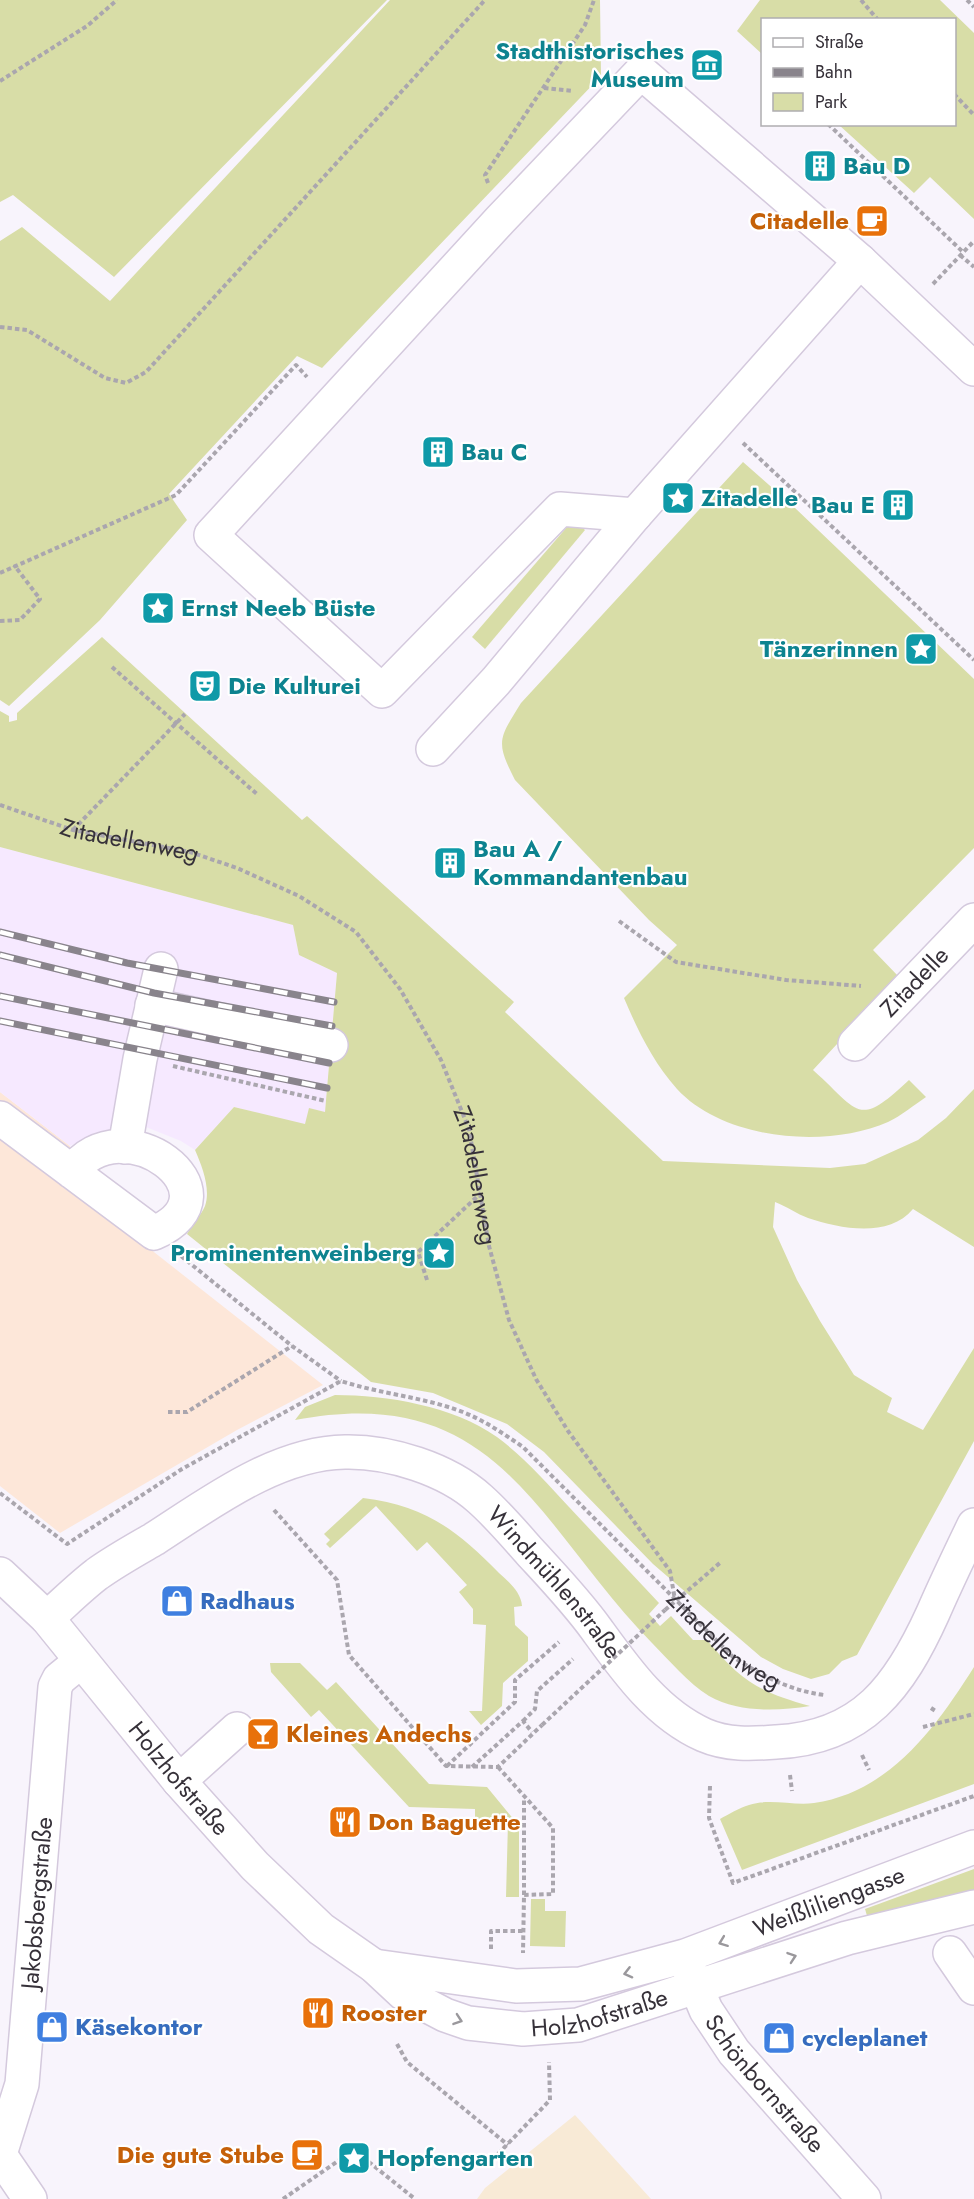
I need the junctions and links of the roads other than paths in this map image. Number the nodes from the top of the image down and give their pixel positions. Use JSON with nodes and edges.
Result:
{"nodes":[{"id":1,"x":860,"y":261,"type":"junction"},
{"id":2,"x":974,"y":369,"type":"edge"},
{"id":3,"x":635,"y":515,"type":"junction"},
{"id":4,"x":434,"y":749,"type":"dead end"},
{"id":5,"x":974,"y":920,"type":"edge"},
{"id":6,"x":161,"y":969,"type":"dead end"},
{"id":7,"x":152,"y":1005,"type":"junction"},
{"id":8,"x":855,"y":1044,"type":"dead end"},
{"id":9,"x":331,"y":1045,"type":"dead end"},
{"id":10,"x":0,"y":1118,"type":"edge"},
{"id":11,"x":125,"y":1147,"type":"junction"},
{"id":12,"x":72,"y":1172,"type":"junction"},
{"id":13,"x":974,"y":1525,"type":"edge"},
{"id":14,"x":0,"y":1574,"type":"edge"},
{"id":15,"x":962,"y":1582,"type":"edge"},
{"id":16,"x":47,"y":1618,"type":"junction"},
{"id":17,"x":81,"y":1661,"type":"junction"},
{"id":18,"x":237,"y":1729,"type":"dead end"},
{"id":19,"x":179,"y":1780,"type":"junction"},
{"id":20,"x":974,"y":1847,"type":"edge"},
{"id":21,"x":974,"y":1907,"type":"edge"},
{"id":22,"x":950,"y":1953,"type":"dead end"},
{"id":23,"x":685,"y":1956,"type":"junction"},
{"id":24,"x":374,"y":1966,"type":"junction"},
{"id":25,"x":697,"y":1988,"type":"junction"},
{"id":26,"x":974,"y":1988,"type":"edge"},
{"id":27,"x":0,"y":2154,"type":"edge"},
{"id":28,"x":30,"y":2199,"type":"edge"},
{"id":29,"x":864,"y":2199,"type":"edge"}],
"edges":[{"from":1,"to":2,"type":"street"},
{"from":1,"to":3,"type":"street"},
{"from":1,"to":3,"type":"street"},
{"from":3,"to":4,"type":"street"},
{"from":5,"to":8,"type":"street","name":"Zitadelle"},
{"from":6,"to":7,"type":"street"},
{"from":7,"to":9,"type":"street"},
{"from":7,"to":11,"type":"street"},
{"from":10,"to":12,"type":"street"},
{"from":11,"to":12,"type":"street"},
{"from":11,"to":12,"type":"street"},
{"from":13,"to":15,"type":"street","name":"Windmühlenstraße"},
{"from":14,"to":16,"type":"street","name":"Holzhofstraße"},
{"from":15,"to":16,"type":"street","name":"Windmühlenstraße"},
{"from":16,"to":17,"type":"street","name":"Holzhofstraße"},
{"from":17,"to":19,"type":"street","name":"Holzhofstraße"},
{"from":17,"to":27,"type":"street","name":"Jakobsbergstraße"},
{"from":18,"to":19,"type":"street"},
{"from":19,"to":24,"type":"street","name":"Holzhofstraße"},
{"from":20,"to":23,"type":"street","name":"Weißliliengasse","one_way":true},
{"from":25,"to":21,"type":"street","name":"Weißliliengasse","one_way":true},
{"from":22,"to":26,"type":"street"},
{"from":23,"to":24,"type":"street","name":"Holzhofstraße","one_way":true},
{"from":23,"to":25,"type":"street","name":"Schönbornstraße"},
{"from":24,"to":25,"type":"street","name":"Holzhofstraße","one_way":true},
{"from":25,"to":29,"type":"street","name":"Schönbornstraße"},
{"from":27,"to":28,"type":"street"}]}
